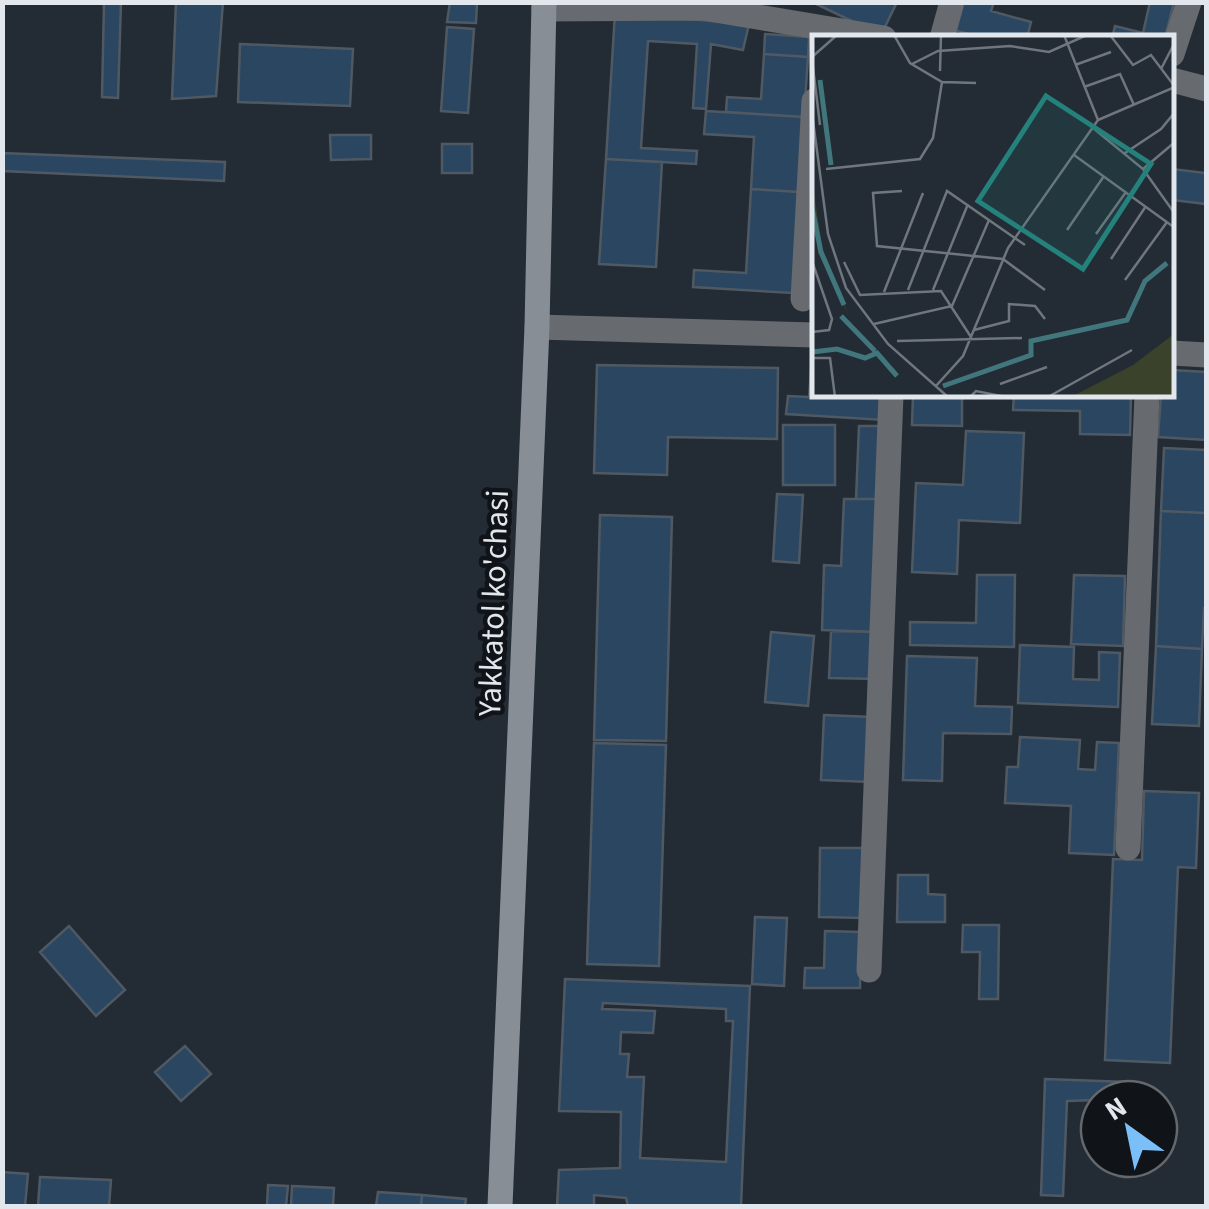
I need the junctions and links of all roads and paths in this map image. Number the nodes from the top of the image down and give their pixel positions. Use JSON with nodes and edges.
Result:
{"nodes":[{"id":1,"x":952,"y":2,"type":"edge"},
{"id":2,"x":1189,"y":2,"type":"edge"},
{"id":3,"x":544,"y":6,"type":"edge"},
{"id":4,"x":818,"y":32,"type":"edge"},
{"id":5,"x":851,"y":35,"type":"edge"},
{"id":6,"x":943,"y":35,"type":"edge"},
{"id":7,"x":1174,"y":48,"type":"edge"},
{"id":8,"x":1174,"y":81,"type":"edge"},
{"id":9,"x":1206,"y":90,"type":"edge"},
{"id":10,"x":812,"y":136,"type":"edge"},
{"id":11,"x":803,"y":299,"type":"dead end"},
{"id":12,"x":537,"y":326,"type":"junction"},
{"id":13,"x":812,"y":335,"type":"edge"},
{"id":14,"x":1174,"y":353,"type":"edge"},
{"id":15,"x":1206,"y":354,"type":"edge"},
{"id":16,"x":892,"y":398,"type":"edge"},
{"id":17,"x":1147,"y":398,"type":"edge"},
{"id":18,"x":1128,"y":848,"type":"dead end"},
{"id":19,"x":869,"y":970,"type":"dead end"},
{"id":20,"x":500,"y":1206,"type":"edge"}],
"edges":[{"from":1,"to":6,"type":"street"},
{"from":2,"to":7,"type":"street"},
{"from":3,"to":4,"type":"street"},
{"from":3,"to":12,"type":"street","name":"Yakkatol ko'chasi"},
{"from":4,"to":5,"type":"street"},
{"from":8,"to":9,"type":"street"},
{"from":10,"to":11,"type":"street"},
{"from":12,"to":13,"type":"street"},
{"from":12,"to":20,"type":"street","name":"Yakkatol ko'chasi"},
{"from":14,"to":15,"type":"street"},
{"from":16,"to":19,"type":"street"},
{"from":17,"to":18,"type":"street"}]}
